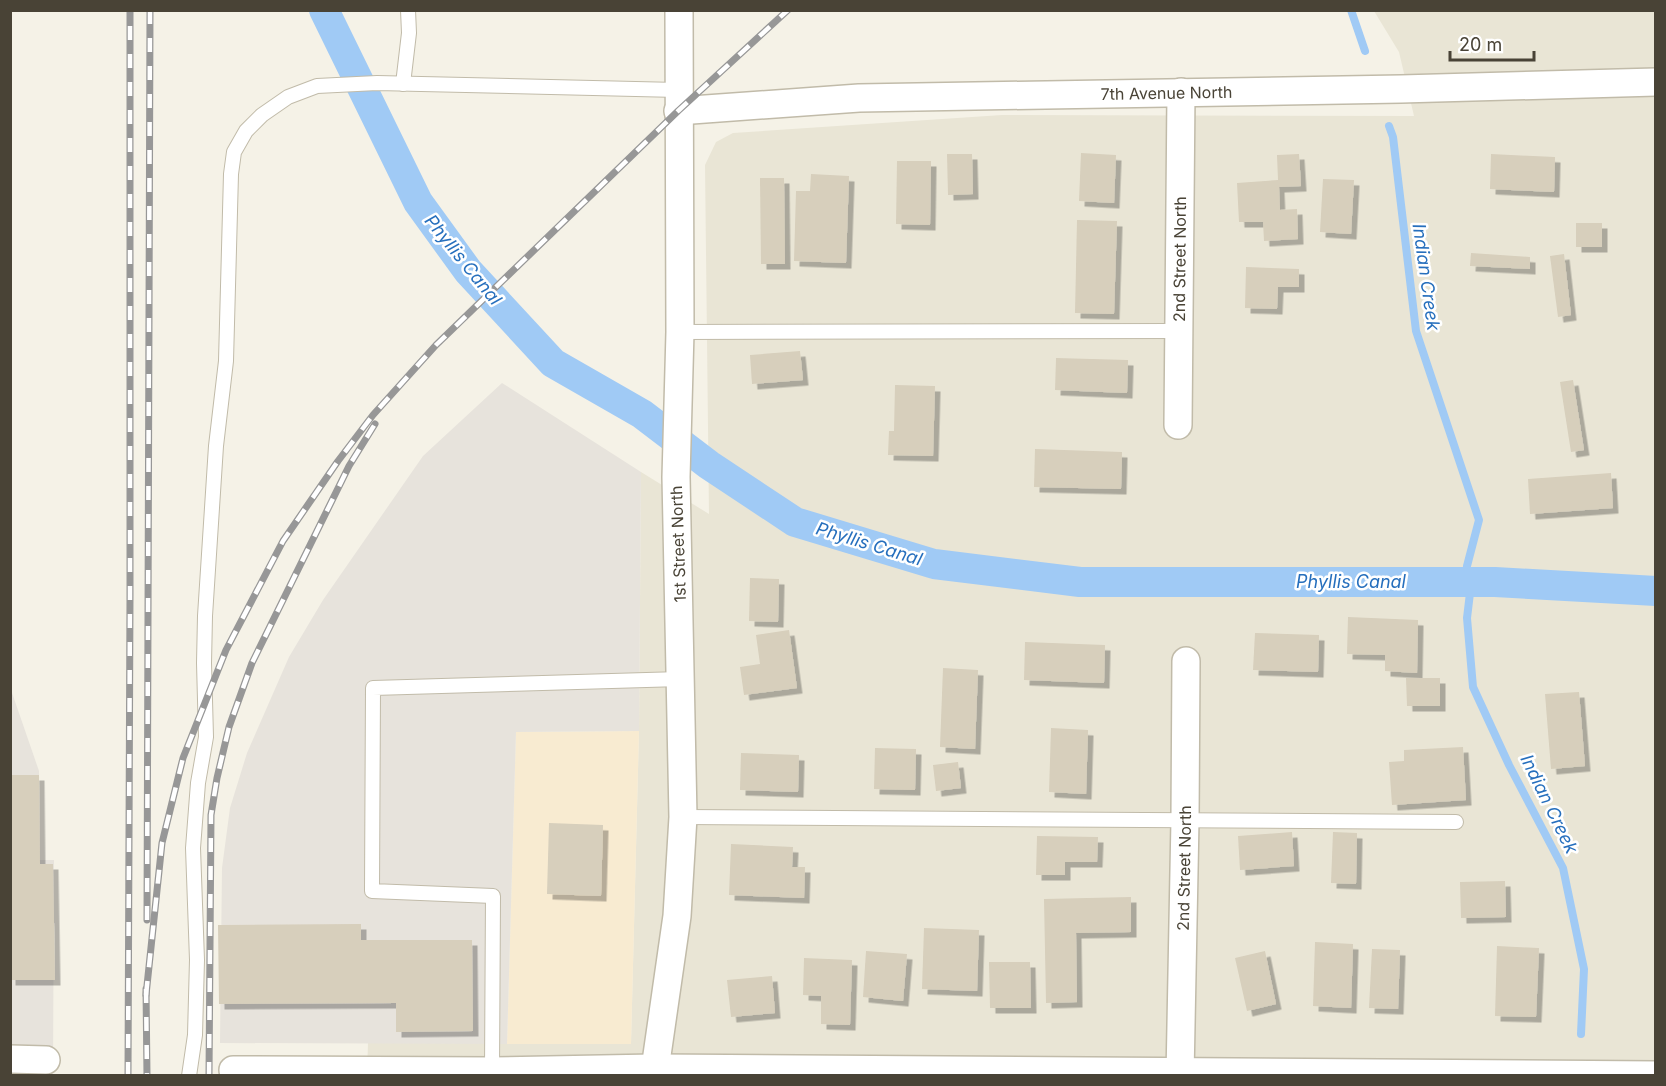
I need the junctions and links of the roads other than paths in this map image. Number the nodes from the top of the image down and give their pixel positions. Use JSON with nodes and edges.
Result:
{"nodes":[{"id":1,"x":408,"y":10,"type":"edge"},
{"id":2,"x":679,"y":10,"type":"edge"},
{"id":3,"x":1656,"y":82,"type":"edge"},
{"id":4,"x":402,"y":84,"type":"junction"},
{"id":5,"x":1181,"y":92,"type":"junction"},
{"id":6,"x":678,"y":101,"type":"junction"},
{"id":7,"x":680,"y":332,"type":"junction"},
{"id":8,"x":1180,"y":332,"type":"junction"},
{"id":9,"x":1178,"y":425,"type":"dead end"},
{"id":10,"x":1186,"y":661,"type":"dead end"},
{"id":11,"x":681,"y":679,"type":"junction"},
{"id":12,"x":683,"y":817,"type":"junction"},
{"id":13,"x":1185,"y":820,"type":"junction"},
{"id":14,"x":1456,"y":822,"type":"dead end"},
{"id":15,"x":10,"y":1059,"type":"edge"},
{"id":16,"x":46,"y":1060,"type":"dead end"},
{"id":17,"x":233,"y":1070,"type":"dead end"},
{"id":18,"x":492,"y":1071,"type":"junction"},
{"id":19,"x":654,"y":1072,"type":"edge"},
{"id":20,"x":1180,"y":1074,"type":"edge"},
{"id":21,"x":1656,"y":1075,"type":"edge"},
{"id":22,"x":189,"y":1076,"type":"edge"}],
"edges":[{"from":1,"to":4,"type":"lane"},
{"from":2,"to":6,"type":"street","name":"1st Street North"},
{"from":3,"to":5,"type":"street","name":"7th Avenue North"},
{"from":4,"to":6,"type":"lane"},
{"from":4,"to":22,"type":"lane"},
{"from":5,"to":6,"type":"street","name":"7th Avenue North"},
{"from":5,"to":8,"type":"street","name":"2nd Street North"},
{"from":6,"to":7,"type":"street","name":"1st Street North"},
{"from":7,"to":8,"type":"lane"},
{"from":7,"to":11,"type":"street","name":"1st Street North"},
{"from":8,"to":9,"type":"street","name":"2nd Street North"},
{"from":10,"to":13,"type":"street","name":"2nd Street North"},
{"from":11,"to":12,"type":"street","name":"1st Street North"},
{"from":11,"to":18,"type":"lane"},
{"from":12,"to":13,"type":"lane"},
{"from":12,"to":19,"type":"street","name":"1st Street North"},
{"from":13,"to":14,"type":"lane"},
{"from":13,"to":20,"type":"street","name":"2nd Street North"},
{"from":15,"to":16,"type":"street"},
{"from":17,"to":18,"type":"street"},
{"from":18,"to":19,"type":"street"},
{"from":19,"to":20,"type":"street"},
{"from":20,"to":21,"type":"street"}]}
